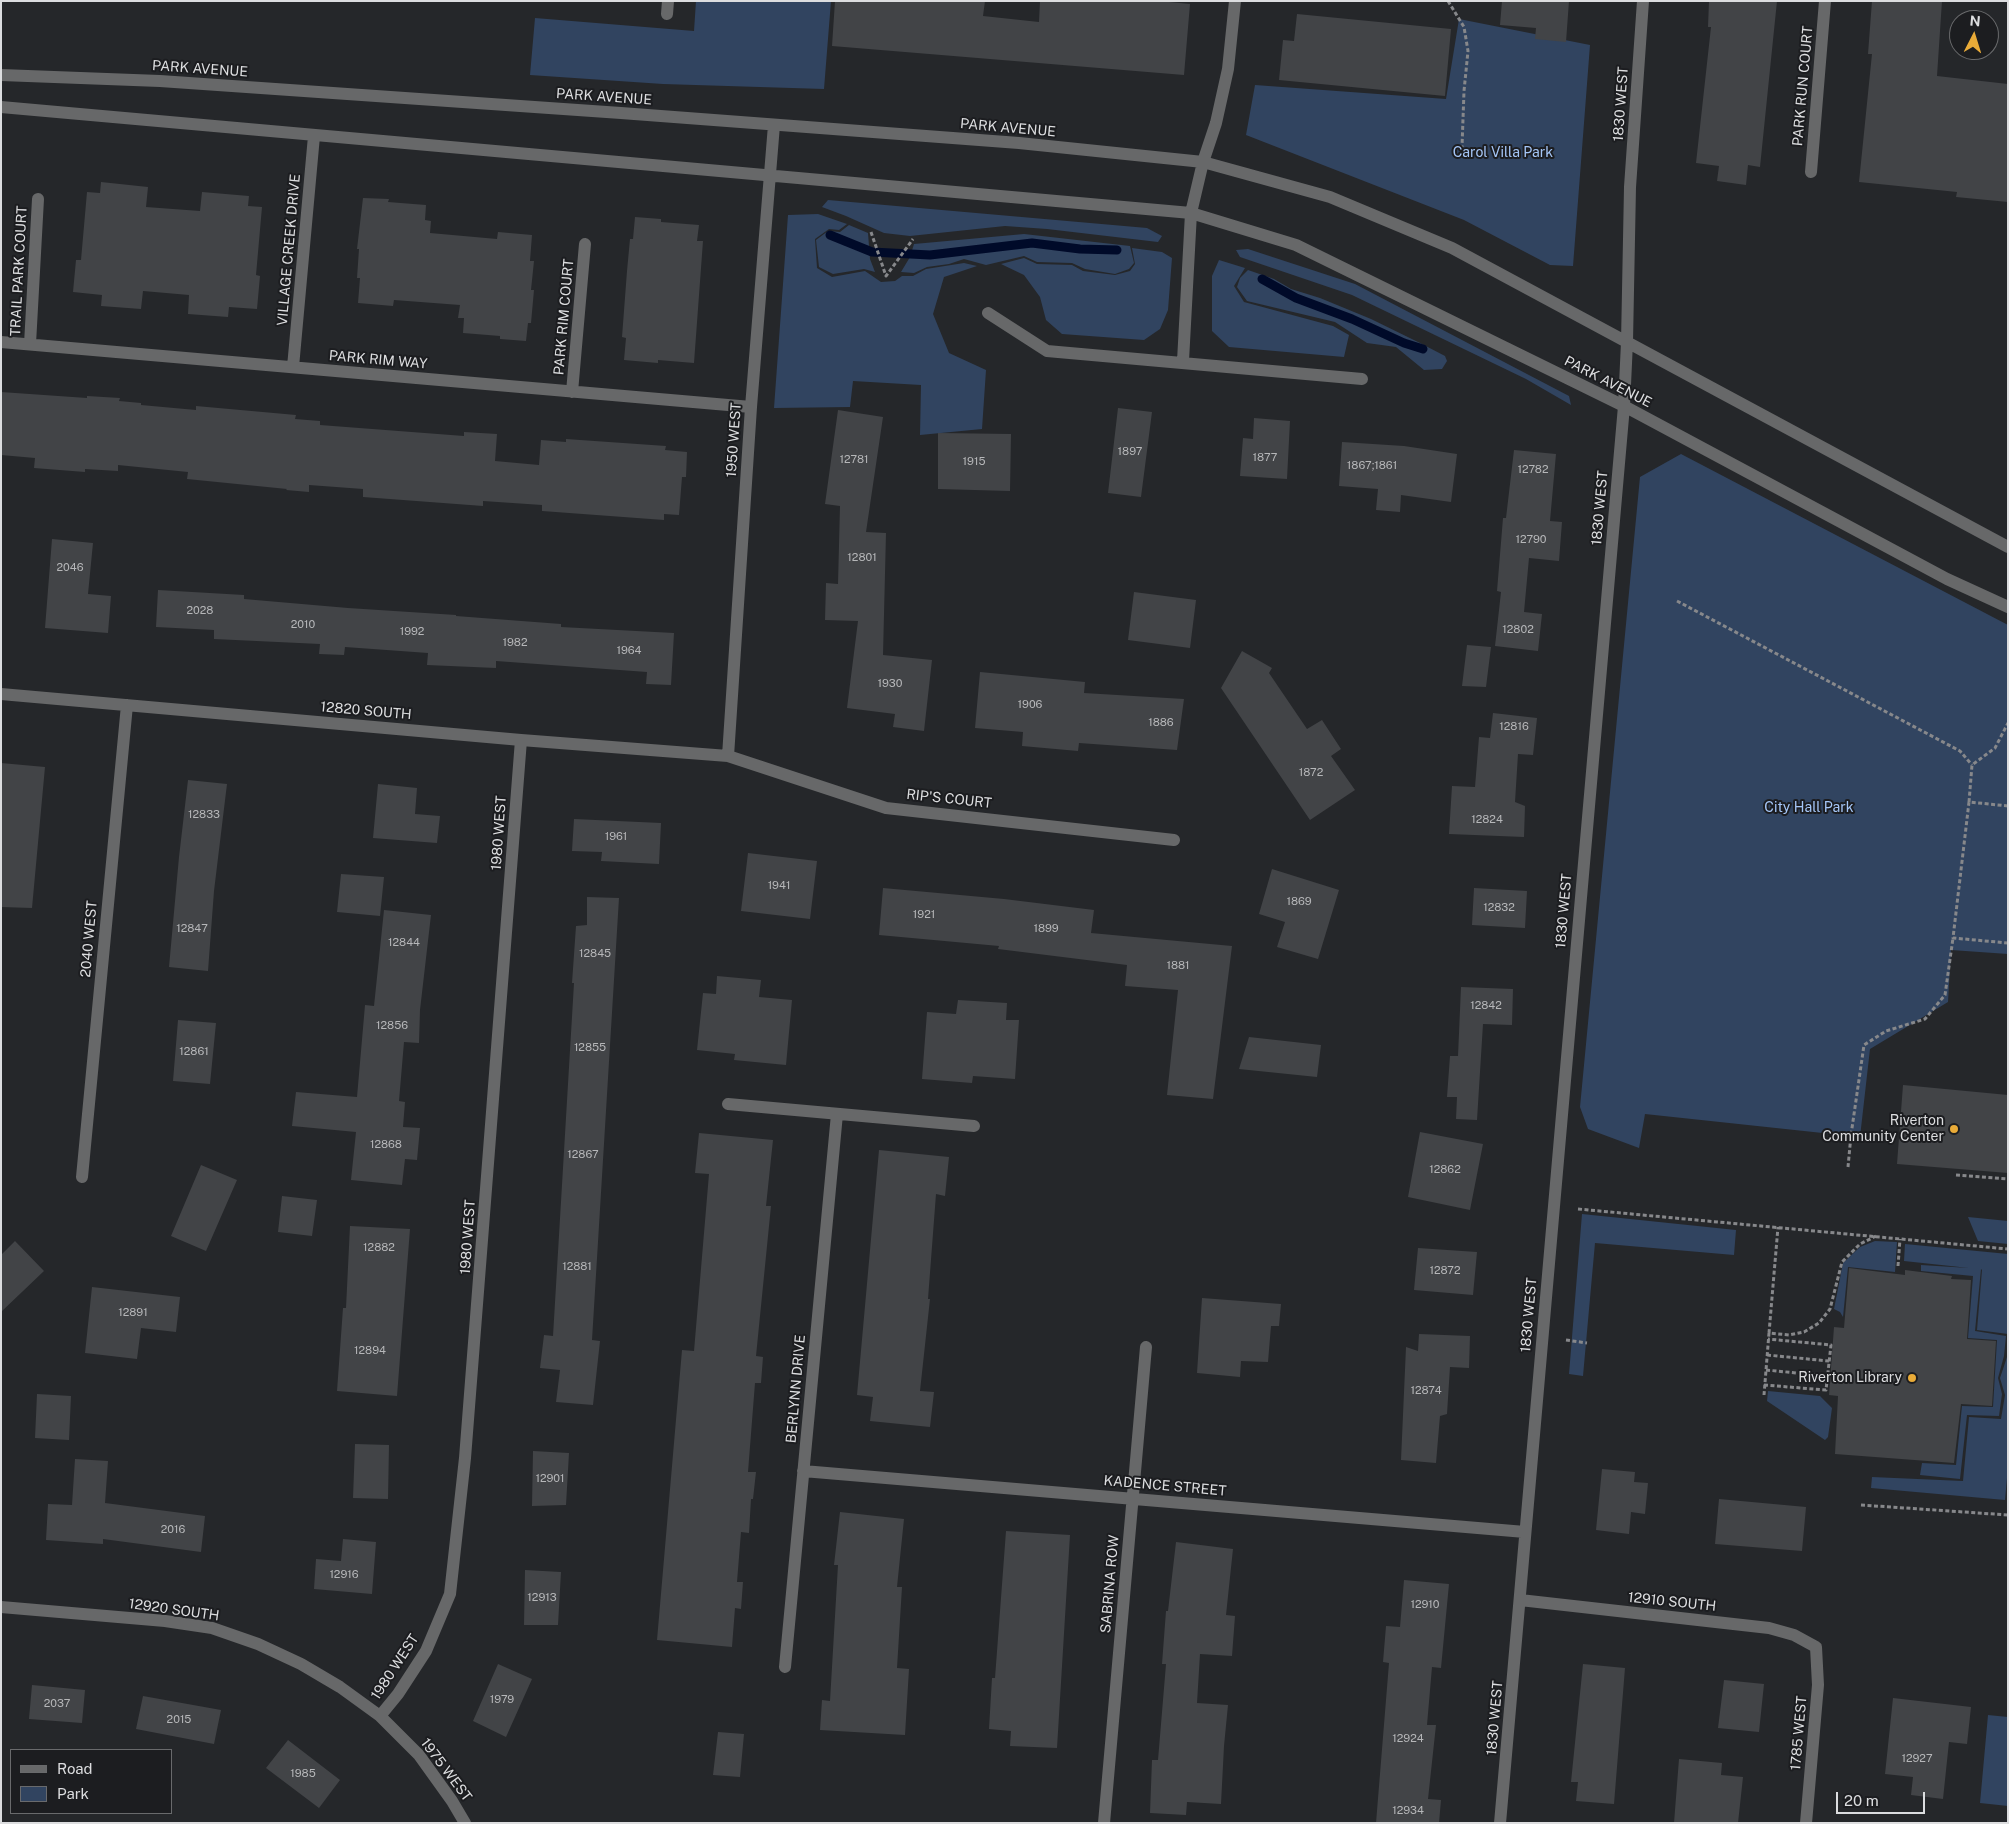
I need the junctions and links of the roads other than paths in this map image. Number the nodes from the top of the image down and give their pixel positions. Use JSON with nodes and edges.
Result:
{"nodes":[{"id":1,"x":1235,"y":1,"type":"edge"},
{"id":2,"x":1644,"y":1,"type":"edge"},
{"id":3,"x":1825,"y":1,"type":"edge"},
{"id":4,"x":1,"y":75,"type":"edge"},
{"id":5,"x":1,"y":107,"type":"edge"},
{"id":6,"x":774,"y":125,"type":"junction"},
{"id":7,"x":314,"y":136,"type":"junction"},
{"id":8,"x":1203,"y":162,"type":"junction"},
{"id":9,"x":1811,"y":172,"type":"dead end"},
{"id":10,"x":769,"y":176,"type":"junction"},
{"id":11,"x":38,"y":199,"type":"dead end"},
{"id":12,"x":1192,"y":213,"type":"junction"},
{"id":13,"x":585,"y":244,"type":"dead end"},
{"id":14,"x":988,"y":313,"type":"dead end"},
{"id":15,"x":1,"y":342,"type":"edge"},
{"id":16,"x":1627,"y":342,"type":"junction"},
{"id":17,"x":30,"y":344,"type":"junction"},
{"id":18,"x":1183,"y":362,"type":"junction"},
{"id":19,"x":293,"y":367,"type":"junction"},
{"id":20,"x":1362,"y":379,"type":"dead end"},
{"id":21,"x":572,"y":392,"type":"junction"},
{"id":22,"x":1624,"y":406,"type":"junction"},
{"id":23,"x":751,"y":408,"type":"junction"},
{"id":24,"x":2008,"y":547,"type":"edge"},
{"id":25,"x":2004,"y":605,"type":"edge"},
{"id":26,"x":1,"y":694,"type":"edge"},
{"id":27,"x":127,"y":705,"type":"junction"},
{"id":28,"x":522,"y":740,"type":"junction"},
{"id":29,"x":728,"y":756,"type":"junction"},
{"id":30,"x":1174,"y":840,"type":"dead end"},
{"id":31,"x":728,"y":1104,"type":"dead end"},
{"id":32,"x":837,"y":1114,"type":"junction"},
{"id":33,"x":974,"y":1126,"type":"dead end"},
{"id":34,"x":82,"y":1177,"type":"dead end"},
{"id":35,"x":1146,"y":1347,"type":"dead end"},
{"id":36,"x":803,"y":1470,"type":"junction"},
{"id":37,"x":1133,"y":1498,"type":"junction"},
{"id":38,"x":1525,"y":1532,"type":"junction"},
{"id":39,"x":1520,"y":1600,"type":"junction"},
{"id":40,"x":1,"y":1607,"type":"edge"},
{"id":41,"x":1816,"y":1647,"type":"joint"},
{"id":42,"x":784,"y":1666,"type":"dead end"},
{"id":43,"x":380,"y":1716,"type":"junction"},
{"id":44,"x":465,"y":1823,"type":"edge"},
{"id":45,"x":1104,"y":1823,"type":"edge"},
{"id":46,"x":1500,"y":1823,"type":"edge"},
{"id":47,"x":1806,"y":1823,"type":"edge"}],
"edges":[{"from":1,"to":8,"type":"street"},
{"from":2,"to":16,"type":"street","name":"1830 WEST"},
{"from":3,"to":9,"type":"street","name":"PARK RUN COURT"},
{"from":4,"to":6,"type":"street","name":"PARK AVENUE"},
{"from":5,"to":7,"type":"street","name":"PARK AVENUE"},
{"from":6,"to":8,"type":"street","name":"PARK AVENUE"},
{"from":6,"to":10,"type":"street","name":"1950 WEST"},
{"from":7,"to":10,"type":"street","name":"PARK AVENUE"},
{"from":7,"to":19,"type":"street","name":"VILLAGE CREEK DRIVE"},
{"from":8,"to":12,"type":"street"},
{"from":8,"to":16,"type":"street","name":"PARK AVENUE"},
{"from":10,"to":12,"type":"street","name":"PARK AVENUE"},
{"from":10,"to":23,"type":"street","name":"1950 WEST"},
{"from":11,"to":17,"type":"street","name":"TRAIL PARK COURT"},
{"from":12,"to":18,"type":"street"},
{"from":12,"to":22,"type":"street","name":"PARK AVENUE"},
{"from":13,"to":21,"type":"street","name":"PARK RIM COURT"},
{"from":14,"to":18,"type":"street"},
{"from":15,"to":17,"type":"street","name":"PARK RIM WAY"},
{"from":16,"to":22,"type":"street","name":"1830 WEST"},
{"from":16,"to":24,"type":"street","name":"PARK AVENUE"},
{"from":17,"to":19,"type":"street","name":"PARK RIM WAY"},
{"from":18,"to":20,"type":"street"},
{"from":19,"to":21,"type":"street","name":"PARK RIM WAY"},
{"from":21,"to":23,"type":"street","name":"PARK RIM WAY"},
{"from":22,"to":25,"type":"street","name":"PARK AVENUE"},
{"from":22,"to":38,"type":"street","name":"1830 WEST"},
{"from":23,"to":29,"type":"street","name":"1950 WEST"},
{"from":26,"to":27,"type":"street","name":"12820 SOUTH"},
{"from":27,"to":28,"type":"street","name":"12820 SOUTH"},
{"from":27,"to":34,"type":"street","name":"2040 WEST"},
{"from":28,"to":29,"type":"street","name":"12820 SOUTH"},
{"from":28,"to":43,"type":"street","name":"1980 WEST"},
{"from":29,"to":30,"type":"street","name":"RIP'S COURT"},
{"from":31,"to":32,"type":"street"},
{"from":32,"to":33,"type":"street"},
{"from":32,"to":36,"type":"street","name":"BERLYNN DRIVE"},
{"from":35,"to":37,"type":"street","name":"SABRINA ROW"},
{"from":36,"to":37,"type":"street","name":"KADENCE STREET"},
{"from":36,"to":42,"type":"street","name":"BERLYNN DRIVE"},
{"from":37,"to":38,"type":"street","name":"KADENCE STREET"},
{"from":37,"to":45,"type":"street","name":"SABRINA ROW"},
{"from":38,"to":39,"type":"street","name":"1830 WEST"},
{"from":39,"to":41,"type":"street","name":"12910 SOUTH"},
{"from":39,"to":46,"type":"street","name":"1830 WEST"},
{"from":40,"to":43,"type":"street","name":"12920 SOUTH"},
{"from":41,"to":47,"type":"street","name":"1785 WEST"},
{"from":43,"to":44,"type":"street","name":"1975 WEST"}]}
